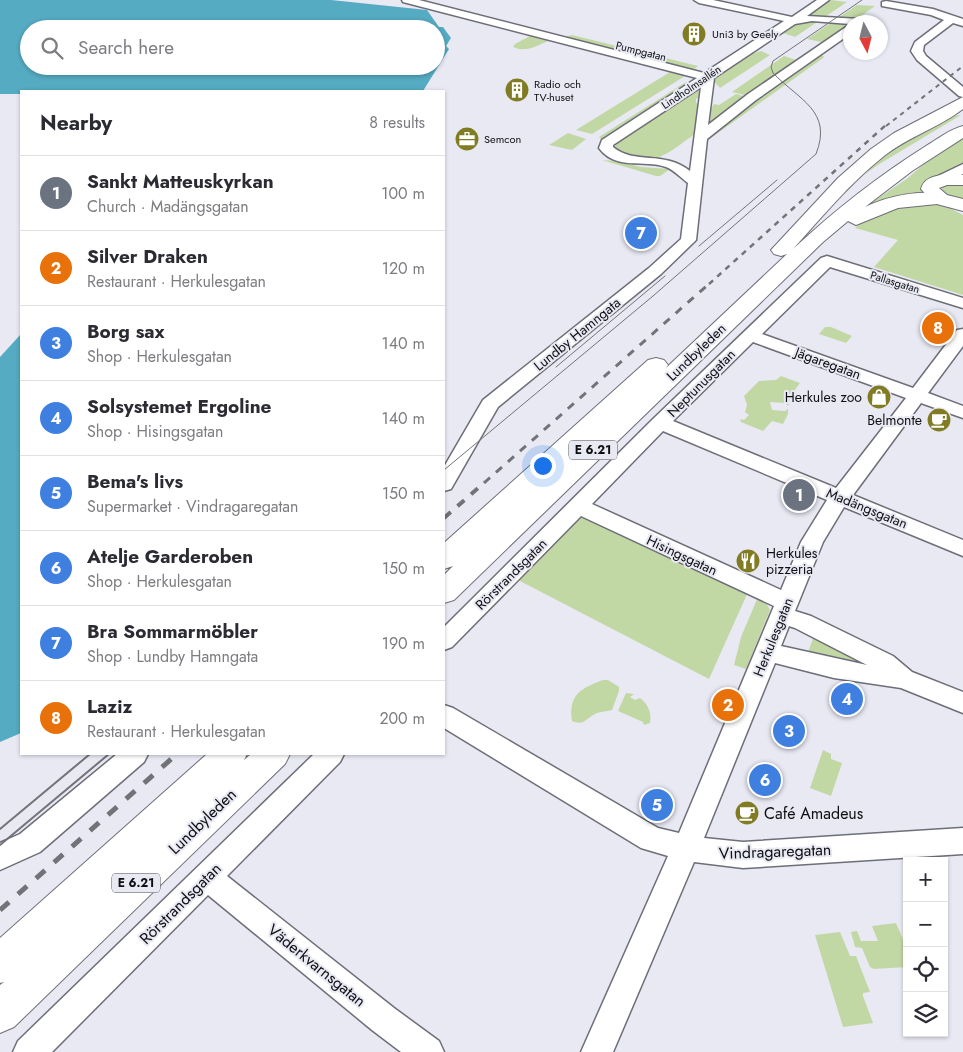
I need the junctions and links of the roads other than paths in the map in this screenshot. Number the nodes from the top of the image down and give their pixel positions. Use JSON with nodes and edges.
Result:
{"nodes":[{"id":1,"x":407,"y":0,"type":"edge"},
{"id":2,"x":429,"y":0,"type":"edge"},
{"id":3,"x":699,"y":0,"type":"edge"},
{"id":4,"x":824,"y":0,"type":"edge"},
{"id":5,"x":901,"y":0,"type":"edge"},
{"id":6,"x":885,"y":4,"type":"edge"},
{"id":7,"x":810,"y":9,"type":"junction"},
{"id":8,"x":955,"y":15,"type":"edge"},
{"id":9,"x":822,"y":18,"type":"junction"},
{"id":10,"x":790,"y":22,"type":"junction"},
{"id":11,"x":843,"y":22,"type":"edge"},
{"id":12,"x":963,"y":23,"type":"edge"},
{"id":13,"x":963,"y":27,"type":"edge"},
{"id":14,"x":942,"y":31,"type":"junction"},
{"id":15,"x":550,"y":33,"type":"junction"},
{"id":16,"x":843,"y":35,"type":"edge"},
{"id":17,"x":719,"y":68,"type":"junction"},
{"id":18,"x":707,"y":76,"type":"junction"},
{"id":19,"x":963,"y":85,"type":"edge"},
{"id":20,"x":963,"y":93,"type":"edge"},
{"id":21,"x":958,"y":120,"type":"edge"},
{"id":22,"x":702,"y":136,"type":"junction"},
{"id":23,"x":963,"y":168,"type":"edge"},
{"id":24,"x":944,"y":179,"type":"junction"},
{"id":25,"x":963,"y":180,"type":"edge"},
{"id":26,"x":696,"y":183,"type":"junction"},
{"id":27,"x":954,"y":204,"type":"edge"},
{"id":28,"x":782,"y":259,"type":"junction"},
{"id":29,"x":827,"y":261,"type":"joint"},
{"id":30,"x":963,"y":303,"type":"edge"},
{"id":31,"x":963,"y":334,"type":"edge"},
{"id":32,"x":750,"y":335,"type":"junction"},
{"id":33,"x":917,"y":395,"type":"junction"},
{"id":34,"x":963,"y":412,"type":"edge"},
{"id":35,"x":660,"y":423,"type":"junction"},
{"id":36,"x":445,"y":482,"type":"edge"},
{"id":37,"x":841,"y":498,"type":"junction"},
{"id":38,"x":578,"y":506,"type":"junction"},
{"id":39,"x":963,"y":548,"type":"edge"},
{"id":40,"x":445,"y":558,"type":"edge"},
{"id":41,"x":445,"y":591,"type":"edge"},
{"id":42,"x":784,"y":608,"type":"junction"},
{"id":43,"x":445,"y":640,"type":"edge"},
{"id":44,"x":767,"y":651,"type":"junction"},
{"id":45,"x":903,"y":679,"type":"junction"},
{"id":46,"x":963,"y":703,"type":"edge"},
{"id":47,"x":445,"y":716,"type":"edge"},
{"id":48,"x":134,"y":755,"type":"edge"},
{"id":49,"x":229,"y":755,"type":"edge"},
{"id":50,"x":272,"y":755,"type":"edge"},
{"id":51,"x":330,"y":755,"type":"edge"},
{"id":52,"x":963,"y":840,"type":"edge"},
{"id":53,"x":684,"y":849,"type":"junction"},
{"id":54,"x":0,"y":857,"type":"edge"},
{"id":55,"x":207,"y":877,"type":"junction"},
{"id":56,"x":0,"y":964,"type":"edge"},
{"id":57,"x":0,"y":1013,"type":"edge"},
{"id":58,"x":29,"y":1052,"type":"edge"},
{"id":59,"x":428,"y":1052,"type":"edge"},
{"id":60,"x":597,"y":1052,"type":"edge"}],
"edges":[{"from":1,"to":15,"type":"street","name":"Pumpgatan"},
{"from":2,"to":15,"type":"street","name":"Pumpgatan"},
{"from":3,"to":10,"type":"street"},
{"from":4,"to":7,"type":"street","name":"Lindholmsallén"},
{"from":5,"to":8,"type":"street"},
{"from":6,"to":8,"type":"street"},
{"from":7,"to":9,"type":"street"},
{"from":7,"to":10,"type":"street","name":"Lindholmsallén"},
{"from":8,"to":12,"type":"street"},
{"from":8,"to":14,"type":"street"},
{"from":9,"to":10,"type":"street"},
{"from":9,"to":11,"type":"street"},
{"from":10,"to":17,"type":"street","name":"Lindholmsallén"},
{"from":13,"to":14,"type":"street"},
{"from":14,"to":19,"type":"street"},
{"from":14,"to":20,"type":"street"},
{"from":15,"to":17,"type":"street","name":"Pumpgatan"},
{"from":15,"to":18,"type":"street","name":"Pumpgatan"},
{"from":16,"to":22,"type":"street"},
{"from":17,"to":18,"type":"street","name":"Lindholmsallén"},
{"from":18,"to":22,"type":"street","name":"Lindholmsallén"},
{"from":18,"to":26,"type":"street","name":"Lindholmsallén"},
{"from":21,"to":28,"type":"main road","name":"Lundbyleden","number":"E 6.21"},
{"from":21,"to":28,"type":"main road"},
{"from":22,"to":26,"type":"street","name":"Lundby Hamngata"},
{"from":23,"to":24,"type":"street"},
{"from":24,"to":25,"type":"main road"},
{"from":24,"to":27,"type":"main road"},
{"from":26,"to":36,"type":"street","name":"Lundby Hamngata"},
{"from":27,"to":28,"type":"main road"},
{"from":28,"to":40,"type":"main road","name":"Lundbyleden","number":"E 6.21"},
{"from":28,"to":41,"type":"main road","name":"Lundbyleden","number":"E 6.21"},
{"from":29,"to":30,"type":"street","name":"Pallasgatan"},
{"from":29,"to":32,"type":"street","name":"Neptunusgatan"},
{"from":31,"to":33,"type":"street","name":"Herkulesgatan"},
{"from":32,"to":33,"type":"street","name":"Jägaregatan"},
{"from":32,"to":35,"type":"street","name":"Neptunusgatan"},
{"from":33,"to":34,"type":"street","name":"Jägaregatan"},
{"from":33,"to":37,"type":"street","name":"Herkulesgatan"},
{"from":35,"to":37,"type":"street","name":"Madängsgatan"},
{"from":35,"to":38,"type":"street","name":"Neptunusgatan"},
{"from":37,"to":39,"type":"street","name":"Madängsgatan"},
{"from":37,"to":42,"type":"street","name":"Herkulesgatan"},
{"from":38,"to":42,"type":"street","name":"Hisingsgatan"},
{"from":38,"to":43,"type":"street","name":"Rörstrandsgatan"},
{"from":42,"to":44,"type":"street","name":"Herkulesgatan"},
{"from":42,"to":45,"type":"street","name":"Hisingsgatan"},
{"from":44,"to":45,"type":"street","name":"Hisingsgatan"},
{"from":44,"to":53,"type":"street","name":"Herkulesgatan"},
{"from":45,"to":46,"type":"street","name":"Hisingsgatan"},
{"from":47,"to":53,"type":"street","name":"Vindragaregatan"},
{"from":48,"to":54,"type":"street"},
{"from":49,"to":56,"type":"main road","name":"Lundbyleden","number":"E 6.21"},
{"from":50,"to":57,"type":"main road","name":"Lundbyleden","number":"E 6.21"},
{"from":51,"to":55,"type":"street","name":"Rörstrandsgatan"},
{"from":52,"to":53,"type":"street","name":"Vindragaregatan"},
{"from":53,"to":60,"type":"street","name":"Herkulesgatan"},
{"from":55,"to":58,"type":"street","name":"Rörstrandsgatan"},
{"from":55,"to":59,"type":"street","name":"Väderkvarnsgatan"}]}
